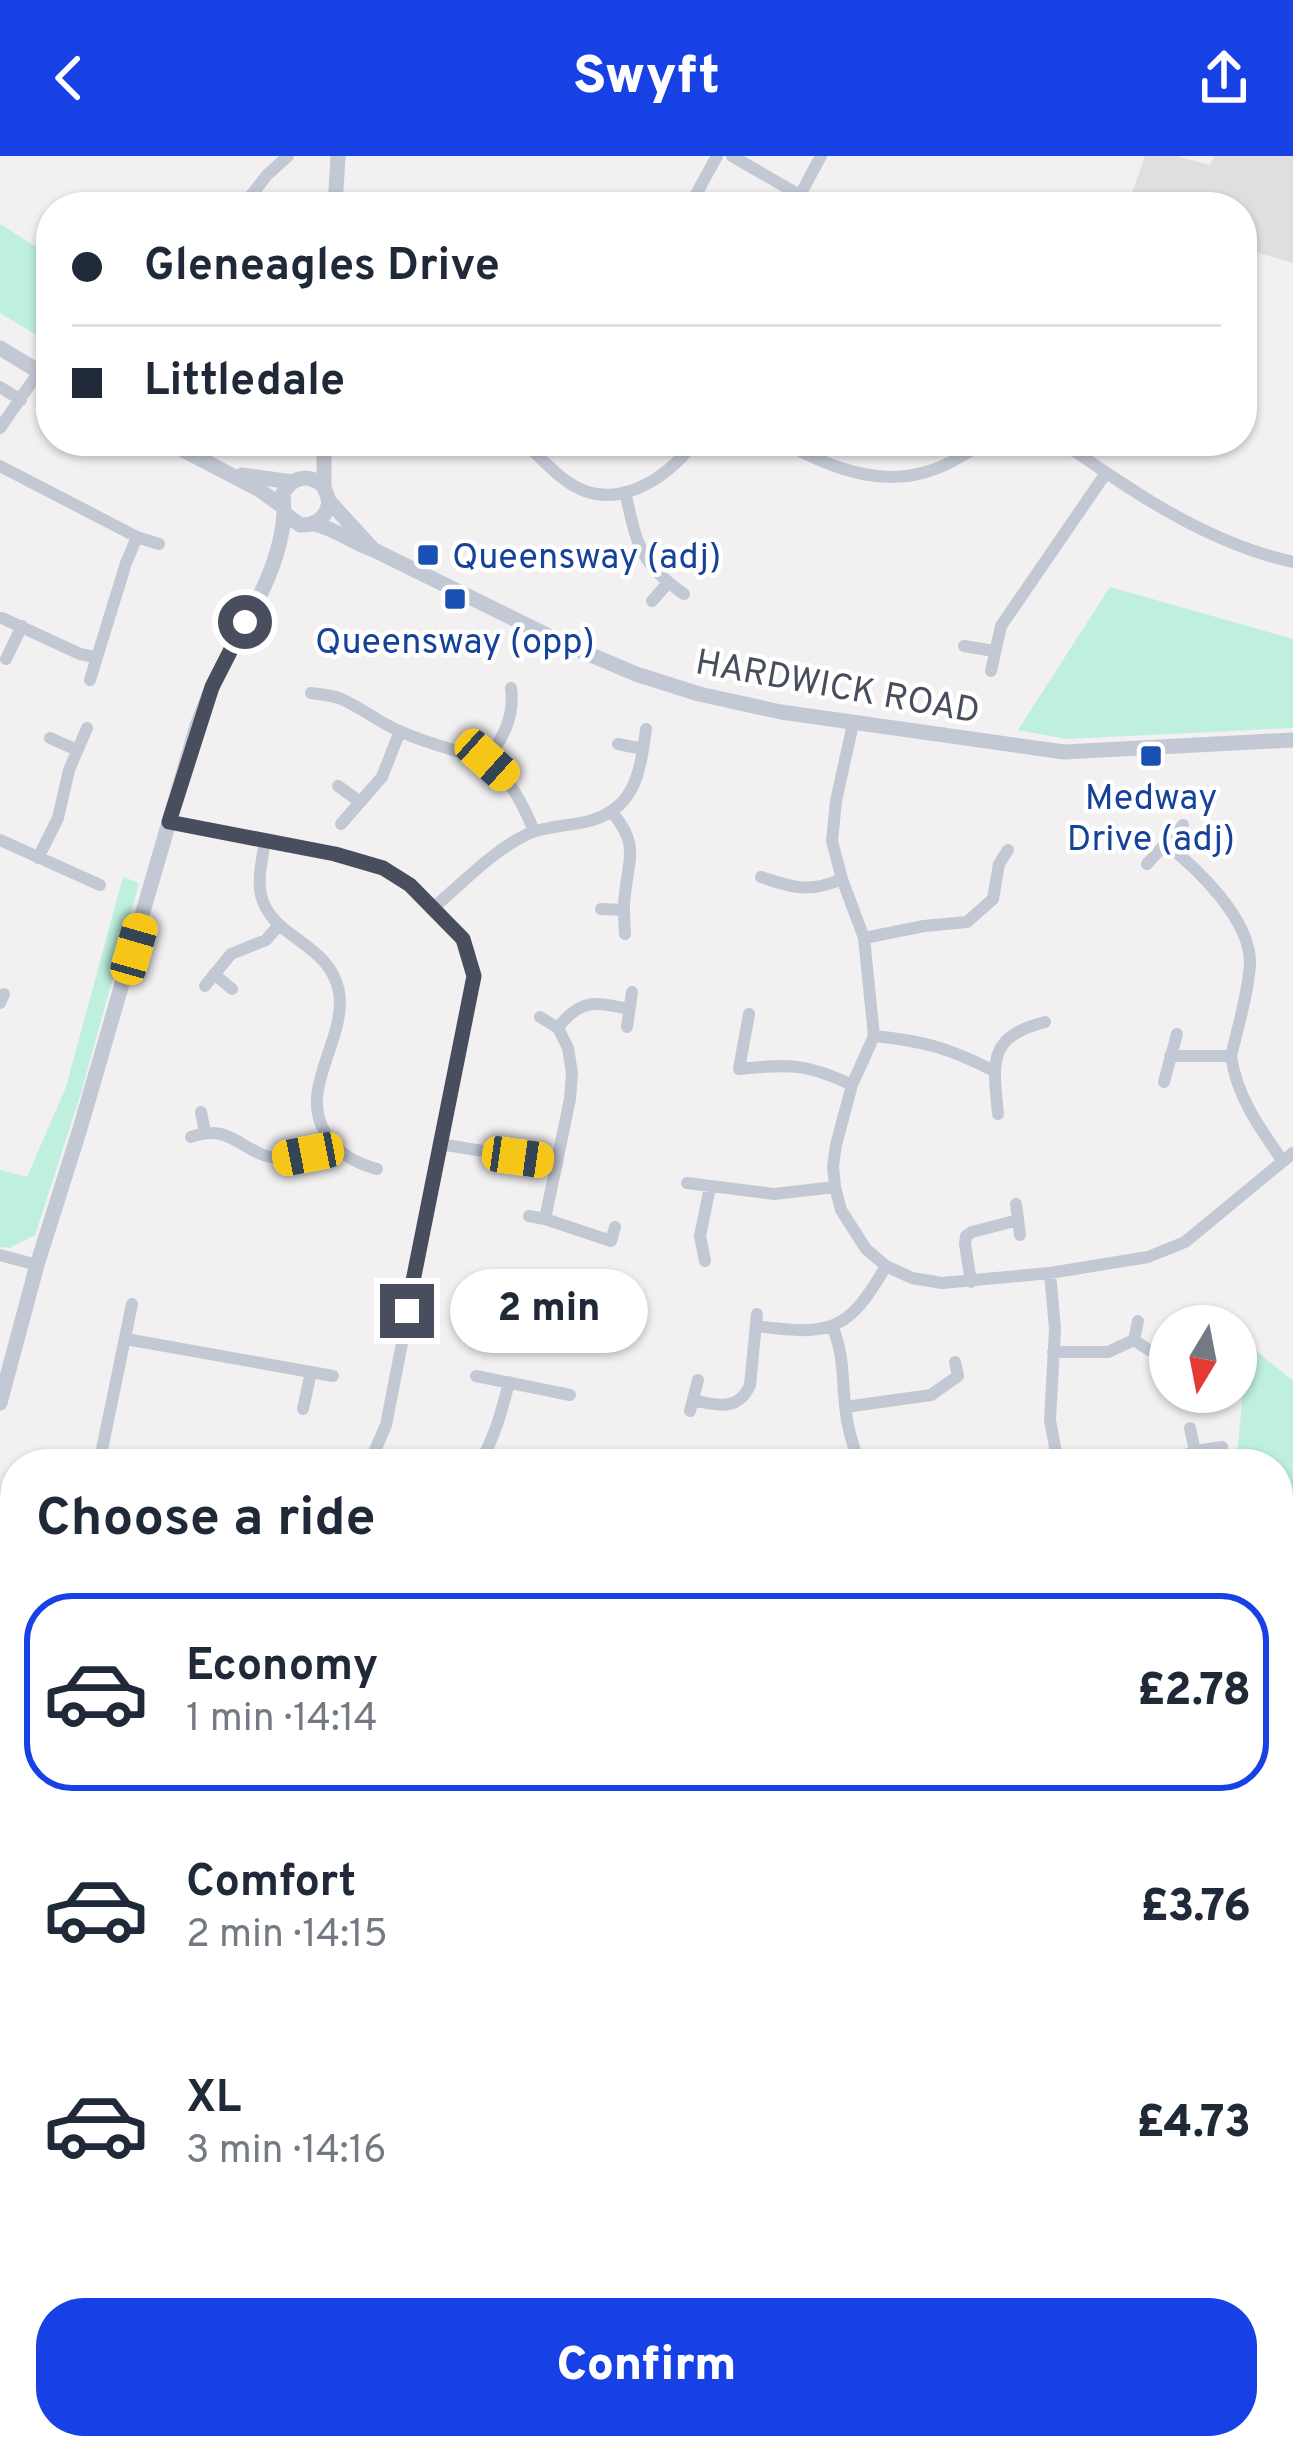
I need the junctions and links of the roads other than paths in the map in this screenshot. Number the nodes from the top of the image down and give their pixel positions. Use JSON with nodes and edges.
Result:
{"nodes":[{"id":1,"x":288,"y":156,"type":"edge"},
{"id":2,"x":338,"y":156,"type":"edge"},
{"id":3,"x":717,"y":156,"type":"edge"},
{"id":4,"x":732,"y":156,"type":"edge"},
{"id":5,"x":821,"y":156,"type":"edge"},
{"id":6,"x":254,"y":192,"type":"edge"},
{"id":7,"x":336,"y":192,"type":"edge"},
{"id":8,"x":697,"y":192,"type":"edge"},
{"id":9,"x":795,"y":192,"type":"edge"},
{"id":10,"x":802,"y":192,"type":"edge"},
{"id":11,"x":0,"y":348,"type":"edge"},
{"id":12,"x":36,"y":370,"type":"edge"},
{"id":13,"x":36,"y":385,"type":"edge"},
{"id":14,"x":0,"y":387,"type":"edge"},
{"id":15,"x":21,"y":400,"type":"junction"},
{"id":16,"x":0,"y":428,"type":"edge"},
{"id":17,"x":195,"y":456,"type":"edge"},
{"id":18,"x":312,"y":456,"type":"edge"},
{"id":19,"x":323,"y":456,"type":"edge"},
{"id":20,"x":539,"y":456,"type":"edge"},
{"id":21,"x":681,"y":456,"type":"edge"},
{"id":22,"x":808,"y":456,"type":"edge"},
{"id":23,"x":960,"y":456,"type":"edge"},
{"id":24,"x":1082,"y":456,"type":"edge"},
{"id":25,"x":0,"y":466,"type":"edge"},
{"id":26,"x":228,"y":473,"type":"junction"},
{"id":27,"x":1106,"y":473,"type":"junction"},
{"id":28,"x":296,"y":480,"type":"junction"},
{"id":29,"x":625,"y":492,"type":"junction"},
{"id":30,"x":327,"y":494,"type":"junction"},
{"id":31,"x":283,"y":509,"type":"junction"},
{"id":32,"x":310,"y":525,"type":"junction"},
{"id":33,"x":137,"y":537,"type":"junction"},
{"id":34,"x":159,"y":544,"type":"dead end"},
{"id":35,"x":374,"y":550,"type":"junction"},
{"id":36,"x":1293,"y":562,"type":"edge"},
{"id":37,"x":272,"y":568,"type":"junction"},
{"id":38,"x":668,"y":583,"type":"junction"},
{"id":39,"x":684,"y":594,"type":"dead end"},
{"id":40,"x":652,"y":601,"type":"dead end"},
{"id":41,"x":2,"y":618,"type":"edge"},
{"id":42,"x":22,"y":626,"type":"junction"},
{"id":43,"x":964,"y":646,"type":"dead end"},
{"id":44,"x":994,"y":651,"type":"junction"},
{"id":45,"x":94,"y":657,"type":"junction"},
{"id":46,"x":6,"y":659,"type":"dead end"},
{"id":47,"x":992,"y":671,"type":"dead end"},
{"id":48,"x":90,"y":680,"type":"dead end"},
{"id":49,"x":511,"y":688,"type":"dead end"},
{"id":50,"x":310,"y":693,"type":"dead end"},
{"id":51,"x":853,"y":724,"type":"junction"},
{"id":52,"x":86,"y":728,"type":"dead end"},
{"id":53,"x":646,"y":729,"type":"dead end"},
{"id":54,"x":400,"y":731,"type":"junction"},
{"id":55,"x":50,"y":738,"type":"dead end"},
{"id":56,"x":1293,"y":740,"type":"edge"},
{"id":57,"x":618,"y":744,"type":"dead end"},
{"id":58,"x":644,"y":749,"type":"junction"},
{"id":59,"x":77,"y":750,"type":"junction"},
{"id":60,"x":487,"y":760,"type":"junction"},
{"id":61,"x":338,"y":786,"type":"dead end"},
{"id":62,"x":359,"y":801,"type":"junction"},
{"id":63,"x":612,"y":812,"type":"junction"},
{"id":64,"x":169,"y":822,"type":"junction"},
{"id":65,"x":341,"y":824,"type":"dead end"},
{"id":66,"x":1183,"y":825,"type":"dead end"},
{"id":67,"x":534,"y":832,"type":"junction"},
{"id":68,"x":0,"y":840,"type":"edge"},
{"id":69,"x":265,"y":840,"type":"junction"},
{"id":70,"x":1166,"y":844,"type":"junction"},
{"id":71,"x":1008,"y":850,"type":"dead end"},
{"id":72,"x":38,"y":857,"type":"junction"},
{"id":73,"x":1147,"y":864,"type":"dead end"},
{"id":74,"x":761,"y":877,"type":"dead end"},
{"id":75,"x":842,"y":879,"type":"junction"},
{"id":76,"x":100,"y":885,"type":"dead end"},
{"id":77,"x":433,"y":908,"type":"junction"},
{"id":78,"x":601,"y":910,"type":"dead end"},
{"id":79,"x":624,"y":910,"type":"junction"},
{"id":80,"x":279,"y":925,"type":"junction"},
{"id":81,"x":625,"y":934,"type":"dead end"},
{"id":82,"x":864,"y":938,"type":"junction"},
{"id":83,"x":214,"y":974,"type":"junction"},
{"id":84,"x":205,"y":986,"type":"dead end"},
{"id":85,"x":232,"y":989,"type":"dead end"},
{"id":86,"x":632,"y":992,"type":"dead end"},
{"id":87,"x":629,"y":1009,"type":"junction"},
{"id":88,"x":749,"y":1014,"type":"dead end"},
{"id":89,"x":540,"y":1017,"type":"dead end"},
{"id":90,"x":1045,"y":1022,"type":"dead end"},
{"id":91,"x":627,"y":1027,"type":"dead end"},
{"id":92,"x":558,"y":1028,"type":"junction"},
{"id":93,"x":1177,"y":1034,"type":"dead end"},
{"id":94,"x":874,"y":1036,"type":"junction"},
{"id":95,"x":1170,"y":1056,"type":"junction"},
{"id":96,"x":1231,"y":1056,"type":"junction"},
{"id":97,"x":994,"y":1071,"type":"junction"},
{"id":98,"x":1163,"y":1082,"type":"dead end"},
{"id":99,"x":852,"y":1085,"type":"junction"},
{"id":100,"x":201,"y":1112,"type":"dead end"},
{"id":101,"x":998,"y":1114,"type":"dead end"},
{"id":102,"x":330,"y":1140,"type":"junction"},
{"id":103,"x":440,"y":1144,"type":"junction"},
{"id":104,"x":1288,"y":1156,"type":"edge"},
{"id":105,"x":556,"y":1163,"type":"junction"},
{"id":106,"x":377,"y":1169,"type":"dead end"},
{"id":107,"x":687,"y":1184,"type":"dead end"},
{"id":108,"x":710,"y":1187,"type":"junction"},
{"id":109,"x":835,"y":1187,"type":"junction"},
{"id":110,"x":1016,"y":1204,"type":"dead end"},
{"id":111,"x":529,"y":1216,"type":"dead end"},
{"id":112,"x":545,"y":1219,"type":"junction"},
{"id":113,"x":615,"y":1227,"type":"dead end"},
{"id":114,"x":0,"y":1255,"type":"edge"},
{"id":115,"x":704,"y":1261,"type":"dead end"},
{"id":116,"x":37,"y":1265,"type":"junction"},
{"id":117,"x":886,"y":1266,"type":"junction"},
{"id":118,"x":1050,"y":1273,"type":"junction"},
{"id":119,"x":971,"y":1282,"type":"junction"},
{"id":120,"x":132,"y":1304,"type":"dead end"},
{"id":121,"x":1138,"y":1321,"type":"dead end"},
{"id":122,"x":832,"y":1326,"type":"junction"},
{"id":123,"x":125,"y":1340,"type":"junction"},
{"id":124,"x":1134,"y":1340,"type":"junction"},
{"id":125,"x":1149,"y":1350,"type":"dead end"},
{"id":126,"x":1053,"y":1352,"type":"junction"},
{"id":127,"x":955,"y":1362,"type":"dead end"},
{"id":128,"x":310,"y":1372,"type":"junction"},
{"id":129,"x":334,"y":1376,"type":"dead end"},
{"id":130,"x":476,"y":1376,"type":"dead end"},
{"id":131,"x":698,"y":1380,"type":"dead end"},
{"id":132,"x":509,"y":1382,"type":"junction"},
{"id":133,"x":570,"y":1395,"type":"dead end"},
{"id":134,"x":0,"y":1402,"type":"edge"},
{"id":135,"x":844,"y":1407,"type":"junction"},
{"id":136,"x":302,"y":1409,"type":"dead end"},
{"id":137,"x":1190,"y":1428,"type":"dead end"},
{"id":138,"x":1222,"y":1448,"type":"dead end"},
{"id":139,"x":102,"y":1449,"type":"edge"},
{"id":140,"x":376,"y":1449,"type":"edge"},
{"id":141,"x":487,"y":1449,"type":"edge"},
{"id":142,"x":854,"y":1449,"type":"edge"},
{"id":143,"x":1055,"y":1449,"type":"edge"},
{"id":144,"x":1195,"y":1449,"type":"edge"},
{"id":145,"x":1213,"y":1449,"type":"edge"}],
"edges":[{"from":1,"to":6,"type":"street"},
{"from":2,"to":7,"type":"street"},
{"from":3,"to":8,"type":"street"},
{"from":4,"to":9,"type":"street"},
{"from":5,"to":10,"type":"street"},
{"from":11,"to":12,"type":"street"},
{"from":13,"to":15,"type":"street"},
{"from":14,"to":15,"type":"street"},
{"from":15,"to":16,"type":"street"},
{"from":17,"to":26,"type":"street"},
{"from":18,"to":28,"type":"street"},
{"from":19,"to":30,"type":"street"},
{"from":20,"to":29,"type":"street"},
{"from":21,"to":29,"type":"street"},
{"from":22,"to":23,"type":"street"},
{"from":24,"to":27,"type":"street"},
{"from":25,"to":33,"type":"street"},
{"from":26,"to":28,"type":"street"},
{"from":26,"to":31,"type":"street"},
{"from":27,"to":36,"type":"street"},
{"from":27,"to":44,"type":"street"},
{"from":28,"to":30,"type":"street"},
{"from":28,"to":31,"type":"street"},
{"from":29,"to":38,"type":"street"},
{"from":30,"to":32,"type":"street"},
{"from":30,"to":35,"type":"street","name":"HARDWICK ROAD"},
{"from":31,"to":32,"type":"street"},
{"from":31,"to":37,"type":"street"},
{"from":32,"to":35,"type":"street","name":"HARDWICK ROAD"},
{"from":32,"to":37,"type":"street"},
{"from":33,"to":34,"type":"street"},
{"from":33,"to":45,"type":"street"},
{"from":35,"to":51,"type":"street","name":"HARDWICK ROAD"},
{"from":37,"to":64,"type":"street"},
{"from":38,"to":39,"type":"street"},
{"from":38,"to":40,"type":"street"},
{"from":41,"to":42,"type":"street"},
{"from":42,"to":45,"type":"street"},
{"from":42,"to":46,"type":"street"},
{"from":43,"to":44,"type":"street"},
{"from":44,"to":47,"type":"street"},
{"from":45,"to":48,"type":"street"},
{"from":49,"to":60,"type":"street"},
{"from":50,"to":54,"type":"street"},
{"from":51,"to":56,"type":"street","name":"HARDWICK ROAD"},
{"from":51,"to":75,"type":"street"},
{"from":52,"to":59,"type":"street"},
{"from":53,"to":58,"type":"street"},
{"from":54,"to":60,"type":"street"},
{"from":54,"to":62,"type":"street"},
{"from":55,"to":59,"type":"street"},
{"from":57,"to":58,"type":"street"},
{"from":58,"to":63,"type":"street"},
{"from":59,"to":72,"type":"street"},
{"from":60,"to":67,"type":"street"},
{"from":61,"to":62,"type":"street"},
{"from":62,"to":65,"type":"street"},
{"from":63,"to":67,"type":"street"},
{"from":63,"to":79,"type":"street"},
{"from":64,"to":69,"type":"street"},
{"from":64,"to":116,"type":"street"},
{"from":66,"to":70,"type":"street"},
{"from":67,"to":77,"type":"street"},
{"from":68,"to":72,"type":"street"},
{"from":69,"to":77,"type":"street"},
{"from":69,"to":80,"type":"street"},
{"from":70,"to":73,"type":"street"},
{"from":70,"to":96,"type":"street"},
{"from":71,"to":82,"type":"street"},
{"from":72,"to":76,"type":"street"},
{"from":74,"to":75,"type":"street"},
{"from":75,"to":82,"type":"street"},
{"from":77,"to":103,"type":"street"},
{"from":78,"to":79,"type":"street"},
{"from":79,"to":81,"type":"street"},
{"from":80,"to":83,"type":"street"},
{"from":80,"to":102,"type":"street"},
{"from":82,"to":94,"type":"street"},
{"from":83,"to":84,"type":"street"},
{"from":83,"to":85,"type":"street"},
{"from":86,"to":87,"type":"street"},
{"from":87,"to":91,"type":"street"},
{"from":87,"to":92,"type":"street"},
{"from":88,"to":99,"type":"street"},
{"from":89,"to":92,"type":"street"},
{"from":90,"to":97,"type":"street"},
{"from":92,"to":105,"type":"street"},
{"from":93,"to":95,"type":"street"},
{"from":94,"to":97,"type":"street"},
{"from":94,"to":99,"type":"street"},
{"from":95,"to":96,"type":"street"},
{"from":95,"to":98,"type":"street"},
{"from":96,"to":104,"type":"street"},
{"from":97,"to":101,"type":"street"},
{"from":99,"to":109,"type":"street"},
{"from":100,"to":102,"type":"street"},
{"from":102,"to":106,"type":"street"},
{"from":103,"to":105,"type":"street"},
{"from":103,"to":140,"type":"street"},
{"from":104,"to":118,"type":"street"},
{"from":105,"to":112,"type":"street"},
{"from":107,"to":108,"type":"street"},
{"from":108,"to":109,"type":"street"},
{"from":108,"to":115,"type":"street"},
{"from":109,"to":117,"type":"street"},
{"from":110,"to":119,"type":"street"},
{"from":111,"to":112,"type":"street"},
{"from":112,"to":113,"type":"street"},
{"from":114,"to":116,"type":"street"},
{"from":116,"to":134,"type":"street"},
{"from":117,"to":119,"type":"street"},
{"from":117,"to":122,"type":"street"},
{"from":118,"to":119,"type":"street"},
{"from":118,"to":126,"type":"street"},
{"from":120,"to":123,"type":"street"},
{"from":121,"to":124,"type":"street"},
{"from":122,"to":131,"type":"street"},
{"from":122,"to":135,"type":"street"},
{"from":123,"to":128,"type":"street"},
{"from":123,"to":139,"type":"street"},
{"from":124,"to":125,"type":"street"},
{"from":124,"to":126,"type":"street"},
{"from":126,"to":143,"type":"street"},
{"from":127,"to":135,"type":"street"},
{"from":128,"to":129,"type":"street"},
{"from":128,"to":136,"type":"street"},
{"from":130,"to":132,"type":"street"},
{"from":132,"to":133,"type":"street"},
{"from":132,"to":141,"type":"street"},
{"from":135,"to":142,"type":"street"},
{"from":137,"to":144,"type":"street"},
{"from":138,"to":145,"type":"street"}]}
